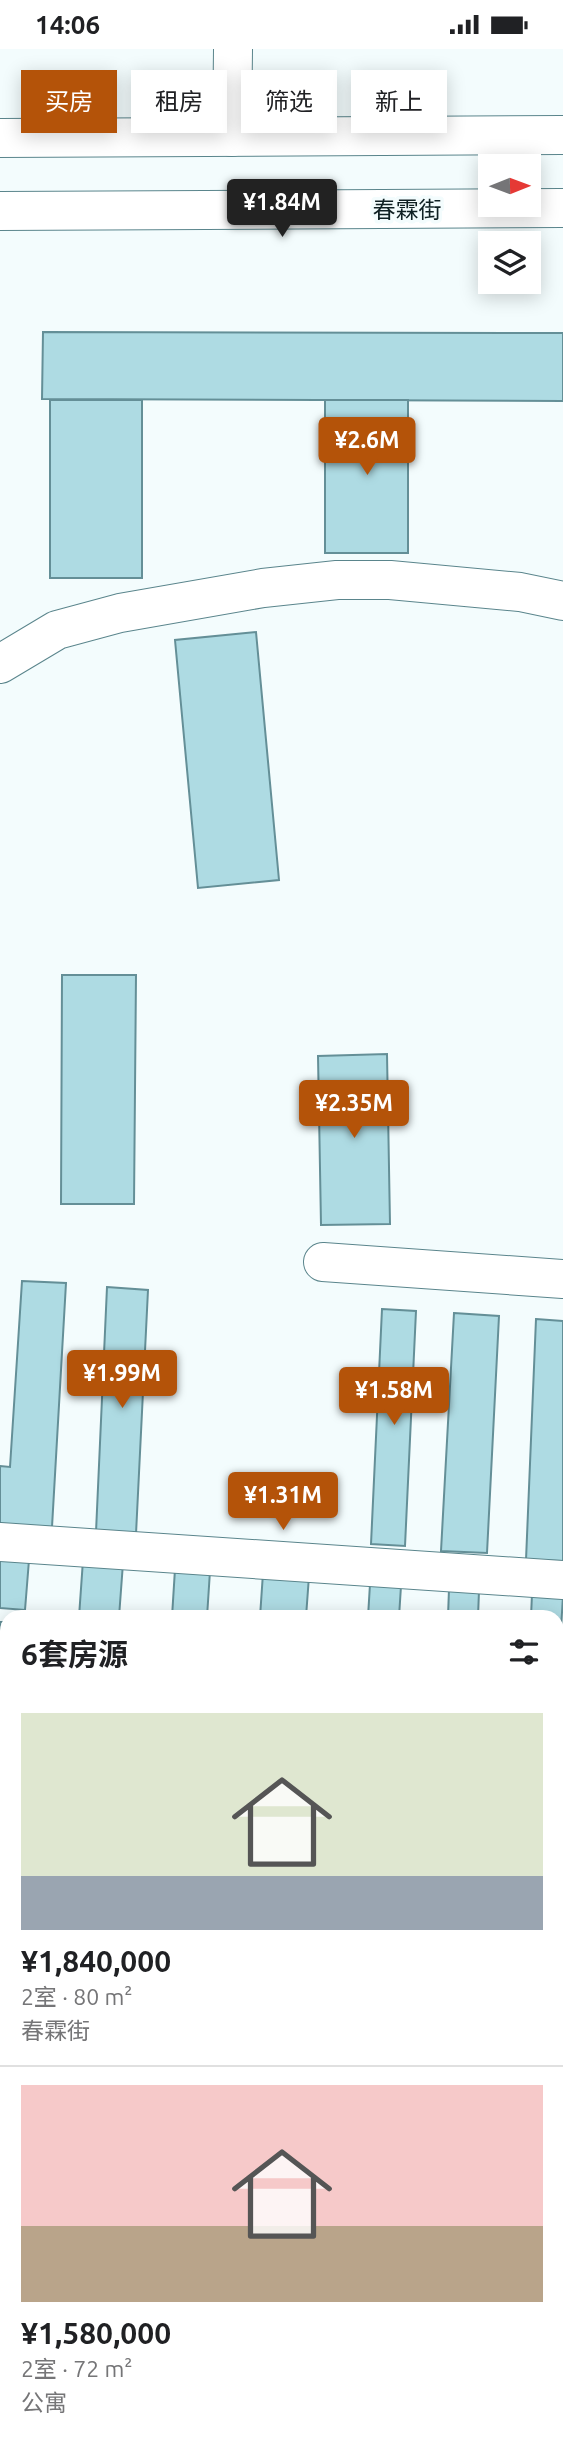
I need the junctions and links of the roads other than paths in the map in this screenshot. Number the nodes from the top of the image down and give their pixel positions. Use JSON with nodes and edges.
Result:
{"nodes":[{"id":1,"x":233,"y":49,"type":"edge"},
{"id":2,"x":563,"y":135,"type":"edge"},
{"id":3,"x":232,"y":137,"type":"junction"},
{"id":4,"x":0,"y":138,"type":"edge"},
{"id":5,"x":563,"y":208,"type":"edge"},
{"id":6,"x":0,"y":211,"type":"edge"},
{"id":7,"x":563,"y":601,"type":"edge"},
{"id":8,"x":0,"y":664,"type":"edge"},
{"id":9,"x":323,"y":1262,"type":"dead end"},
{"id":10,"x":563,"y":1279,"type":"edge"},
{"id":11,"x":0,"y":1542,"type":"edge"},
{"id":12,"x":563,"y":1580,"type":"edge"}],
"edges":[{"from":1,"to":3,"type":"main road"},
{"from":2,"to":3,"type":"main road"},
{"from":3,"to":4,"type":"main road"},
{"from":5,"to":6,"type":"main road","name":"春霖街"},
{"from":7,"to":8,"type":"main road"},
{"from":9,"to":10,"type":"main road"},
{"from":11,"to":12,"type":"main road"}]}
